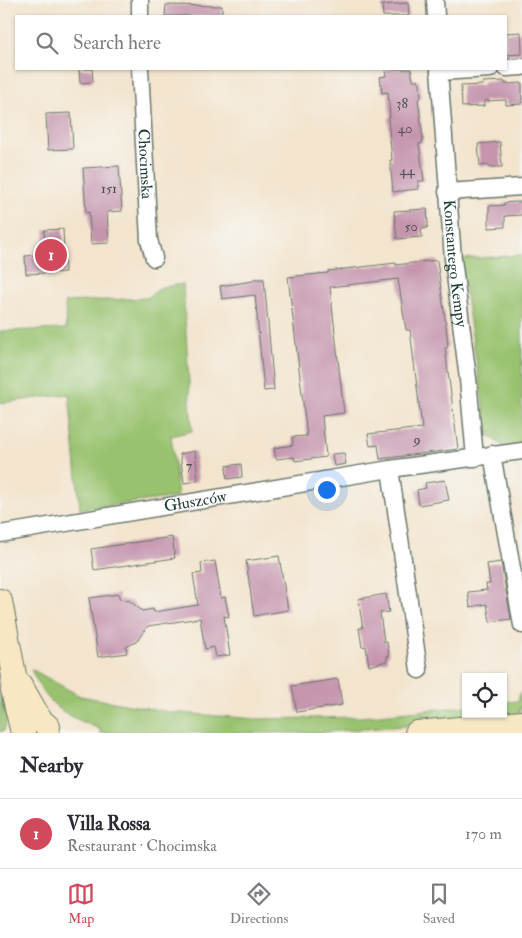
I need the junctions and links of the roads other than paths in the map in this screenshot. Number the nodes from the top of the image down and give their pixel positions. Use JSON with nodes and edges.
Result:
{"nodes":[{"id":1,"x":140,"y":0,"type":"edge"},
{"id":2,"x":435,"y":0,"type":"edge"},
{"id":3,"x":140,"y":15,"type":"edge"},
{"id":4,"x":436,"y":15,"type":"edge"},
{"id":5,"x":522,"y":67,"type":"edge"},
{"id":6,"x":507,"y":68,"type":"edge"},
{"id":7,"x":140,"y":70,"type":"edge"},
{"id":8,"x":439,"y":70,"type":"edge"},
{"id":9,"x":522,"y":187,"type":"edge"},
{"id":10,"x":447,"y":192,"type":"junction"},
{"id":11,"x":154,"y":258,"type":"dead end"},
{"id":12,"x":522,"y":451,"type":"edge"},
{"id":13,"x":492,"y":454,"type":"junction"},
{"id":14,"x":475,"y":458,"type":"junction"},
{"id":15,"x":390,"y":469,"type":"junction"},
{"id":16,"x":0,"y":534,"type":"edge"},
{"id":17,"x":0,"y":601,"type":"edge"},
{"id":18,"x":522,"y":625,"type":"edge"},
{"id":19,"x":419,"y":670,"type":"dead end"},
{"id":20,"x":522,"y":724,"type":"edge"},
{"id":21,"x":462,"y":731,"type":"edge"},
{"id":22,"x":40,"y":732,"type":"edge"},
{"id":23,"x":417,"y":733,"type":"edge"}],
"edges":[{"from":1,"to":3,"type":"street"},
{"from":2,"to":4,"type":"street"},
{"from":5,"to":6,"type":"street"},
{"from":7,"to":11,"type":"street","name":"Chocimska"},
{"from":8,"to":10,"type":"street","name":"Konstantego Kempy"},
{"from":9,"to":10,"type":"street"},
{"from":10,"to":14,"type":"street","name":"Konstantego Kempy"},
{"from":12,"to":13,"type":"street","name":"Głuszców"},
{"from":13,"to":14,"type":"street","name":"Głuszców"},
{"from":13,"to":18,"type":"street"},
{"from":14,"to":15,"type":"street","name":"Głuszców"},
{"from":15,"to":16,"type":"street","name":"Głuszców"},
{"from":15,"to":19,"type":"street"},
{"from":17,"to":22,"type":"street"},
{"from":20,"to":21,"type":"street"},
{"from":21,"to":23,"type":"street"}]}
